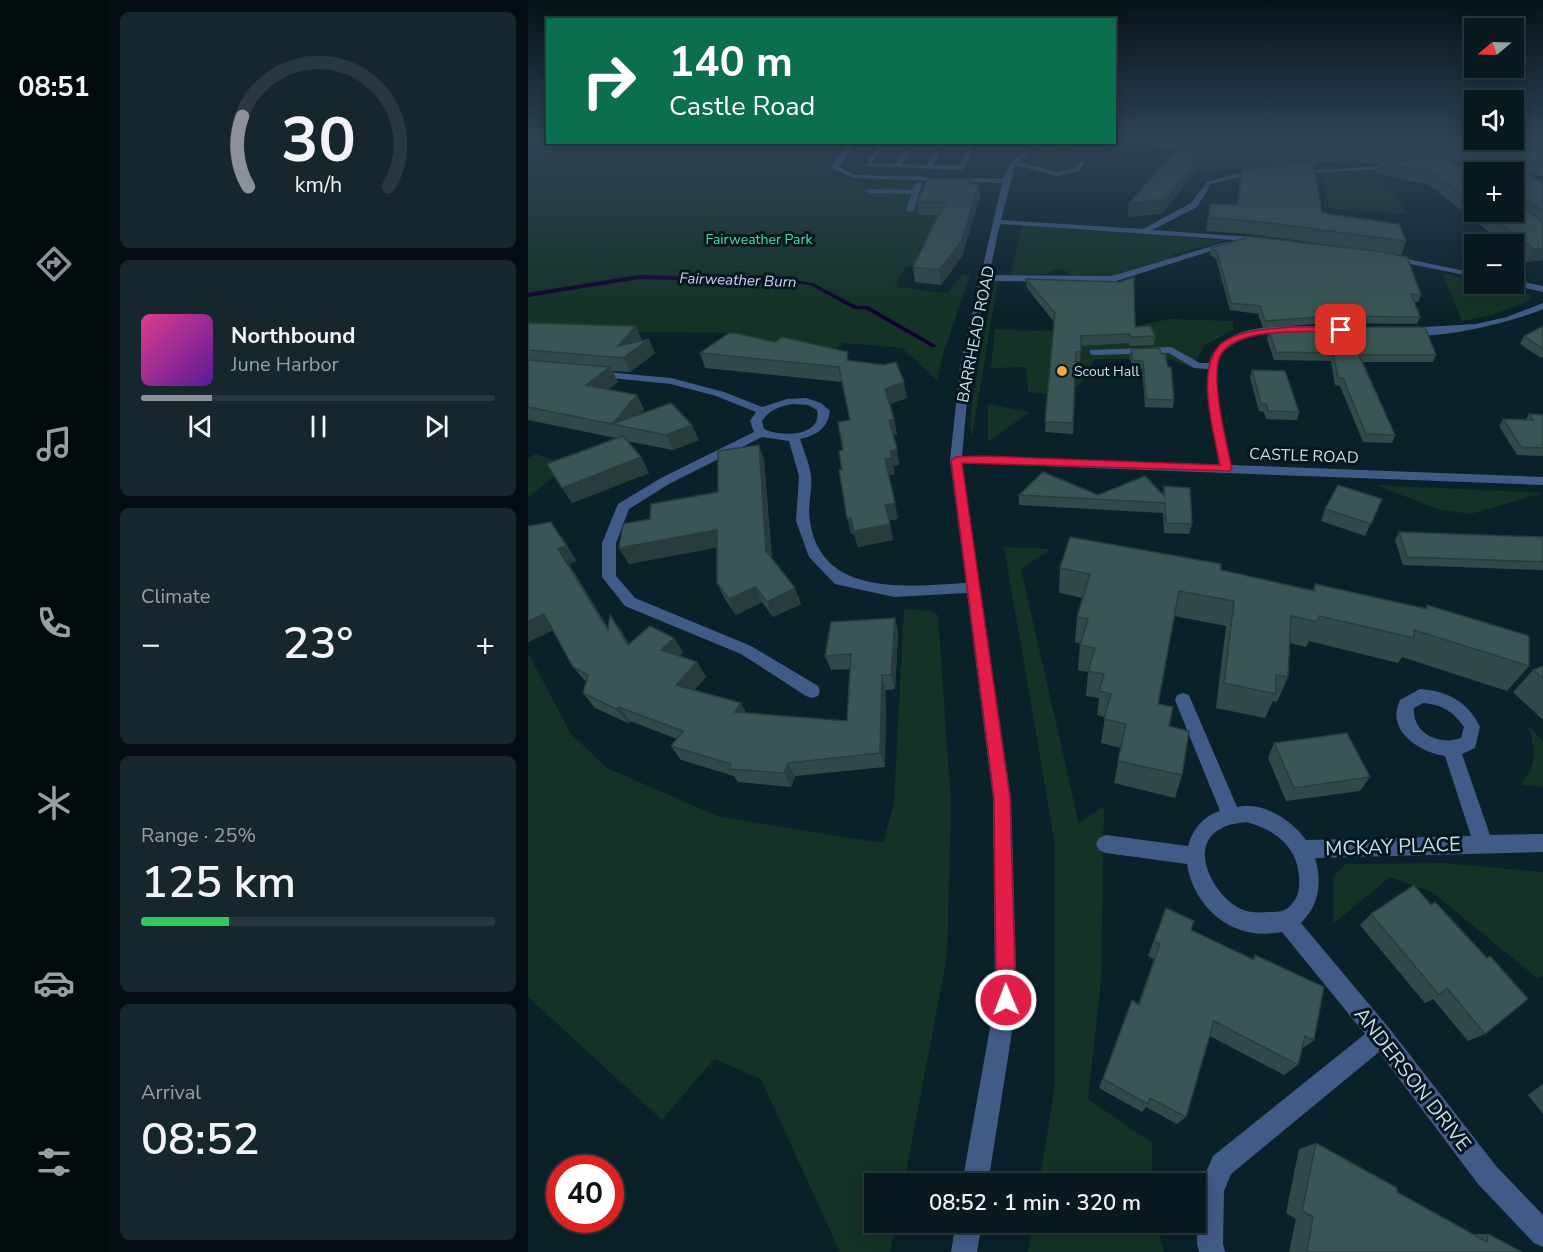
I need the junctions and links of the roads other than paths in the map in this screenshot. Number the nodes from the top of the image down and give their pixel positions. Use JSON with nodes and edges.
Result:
{"nodes":[{"id":1,"x":914,"y":197,"type":"edge"},
{"id":2,"x":1003,"y":197,"type":"edge"},
{"id":3,"x":1199,"y":197,"type":"edge"},
{"id":4,"x":910,"y":210,"type":"dead end"},
{"id":5,"x":998,"y":222,"type":"junction"},
{"id":6,"x":1146,"y":230,"type":"junction"},
{"id":7,"x":1249,"y":238,"type":"junction"},
{"id":8,"x":1270,"y":240,"type":"edge"},
{"id":9,"x":1382,"y":255,"type":"edge"},
{"id":10,"x":1464,"y":273,"type":"edge"},
{"id":11,"x":985,"y":278,"type":"junction"},
{"id":12,"x":1524,"y":285,"type":"edge"},
{"id":13,"x":1543,"y":289,"type":"edge"},
{"id":14,"x":1543,"y":306,"type":"edge"},
{"id":15,"x":1331,"y":329,"type":"edge"},
{"id":16,"x":1394,"y":331,"type":"edge"},
{"id":17,"x":1094,"y":352,"type":"dead end"},
{"id":18,"x":1212,"y":366,"type":"junction"},
{"id":19,"x":583,"y":374,"type":"edge"},
{"id":20,"x":763,"y":411,"type":"junction"},
{"id":21,"x":761,"y":433,"type":"junction"},
{"id":22,"x":794,"y":437,"type":"junction"},
{"id":23,"x":956,"y":460,"type":"junction"},
{"id":24,"x":1226,"y":469,"type":"junction"},
{"id":25,"x":1543,"y":481,"type":"edge"},
{"id":26,"x":974,"y":588,"type":"junction"},
{"id":27,"x":812,"y":691,"type":"dead end"},
{"id":28,"x":1183,"y":700,"type":"dead end"},
{"id":29,"x":1452,"y":750,"type":"dead end"},
{"id":30,"x":1231,"y":814,"type":"junction"},
{"id":31,"x":1484,"y":843,"type":"junction"},
{"id":32,"x":1543,"y":843,"type":"edge"},
{"id":33,"x":1106,"y":844,"type":"dead end"},
{"id":34,"x":1302,"y":849,"type":"junction"},
{"id":35,"x":1194,"y":856,"type":"junction"},
{"id":36,"x":1286,"y":921,"type":"junction"},
{"id":37,"x":1381,"y":1036,"type":"junction"},
{"id":38,"x":977,"y":1173,"type":"edge"},
{"id":39,"x":967,"y":1233,"type":"edge"},
{"id":40,"x":1543,"y":1234,"type":"edge"},
{"id":41,"x":964,"y":1252,"type":"edge"},
{"id":42,"x":1212,"y":1252,"type":"edge"}],
"edges":[{"from":1,"to":4,"type":"street"},
{"from":2,"to":5,"type":"street","name":"BARRHEAD ROAD"},
{"from":3,"to":6,"type":"street"},
{"from":5,"to":6,"type":"street"},
{"from":5,"to":11,"type":"street","name":"BARRHEAD ROAD"},
{"from":6,"to":7,"type":"street"},
{"from":7,"to":8,"type":"street"},
{"from":7,"to":11,"type":"street"},
{"from":9,"to":10,"type":"street"},
{"from":11,"to":23,"type":"street","name":"BARRHEAD ROAD"},
{"from":12,"to":13,"type":"street"},
{"from":14,"to":16,"type":"street"},
{"from":15,"to":18,"type":"street"},
{"from":17,"to":18,"type":"street"},
{"from":18,"to":24,"type":"street"},
{"from":19,"to":20,"type":"street"},
{"from":20,"to":21,"type":"street"},
{"from":20,"to":22,"type":"street"},
{"from":21,"to":22,"type":"street"},
{"from":21,"to":27,"type":"street"},
{"from":22,"to":26,"type":"street"},
{"from":23,"to":24,"type":"street","name":"CASTLE ROAD"},
{"from":23,"to":26,"type":"street","name":"BARRHEAD ROAD"},
{"from":24,"to":25,"type":"street","name":"CASTLE ROAD"},
{"from":26,"to":38,"type":"street","name":"BARRHEAD ROAD"},
{"from":28,"to":30,"type":"street"},
{"from":29,"to":31,"type":"street","name":"MCKAY PLACE"},
{"from":30,"to":34,"type":"street"},
{"from":30,"to":35,"type":"street"},
{"from":31,"to":32,"type":"street","name":"MCKAY PLACE"},
{"from":31,"to":34,"type":"street","name":"MCKAY PLACE"},
{"from":33,"to":35,"type":"street"},
{"from":34,"to":36,"type":"street"},
{"from":35,"to":36,"type":"street"},
{"from":36,"to":37,"type":"street","name":"ANDERSON DRIVE"},
{"from":37,"to":40,"type":"street","name":"ANDERSON DRIVE"},
{"from":37,"to":42,"type":"street"},
{"from":39,"to":41,"type":"street"}]}
